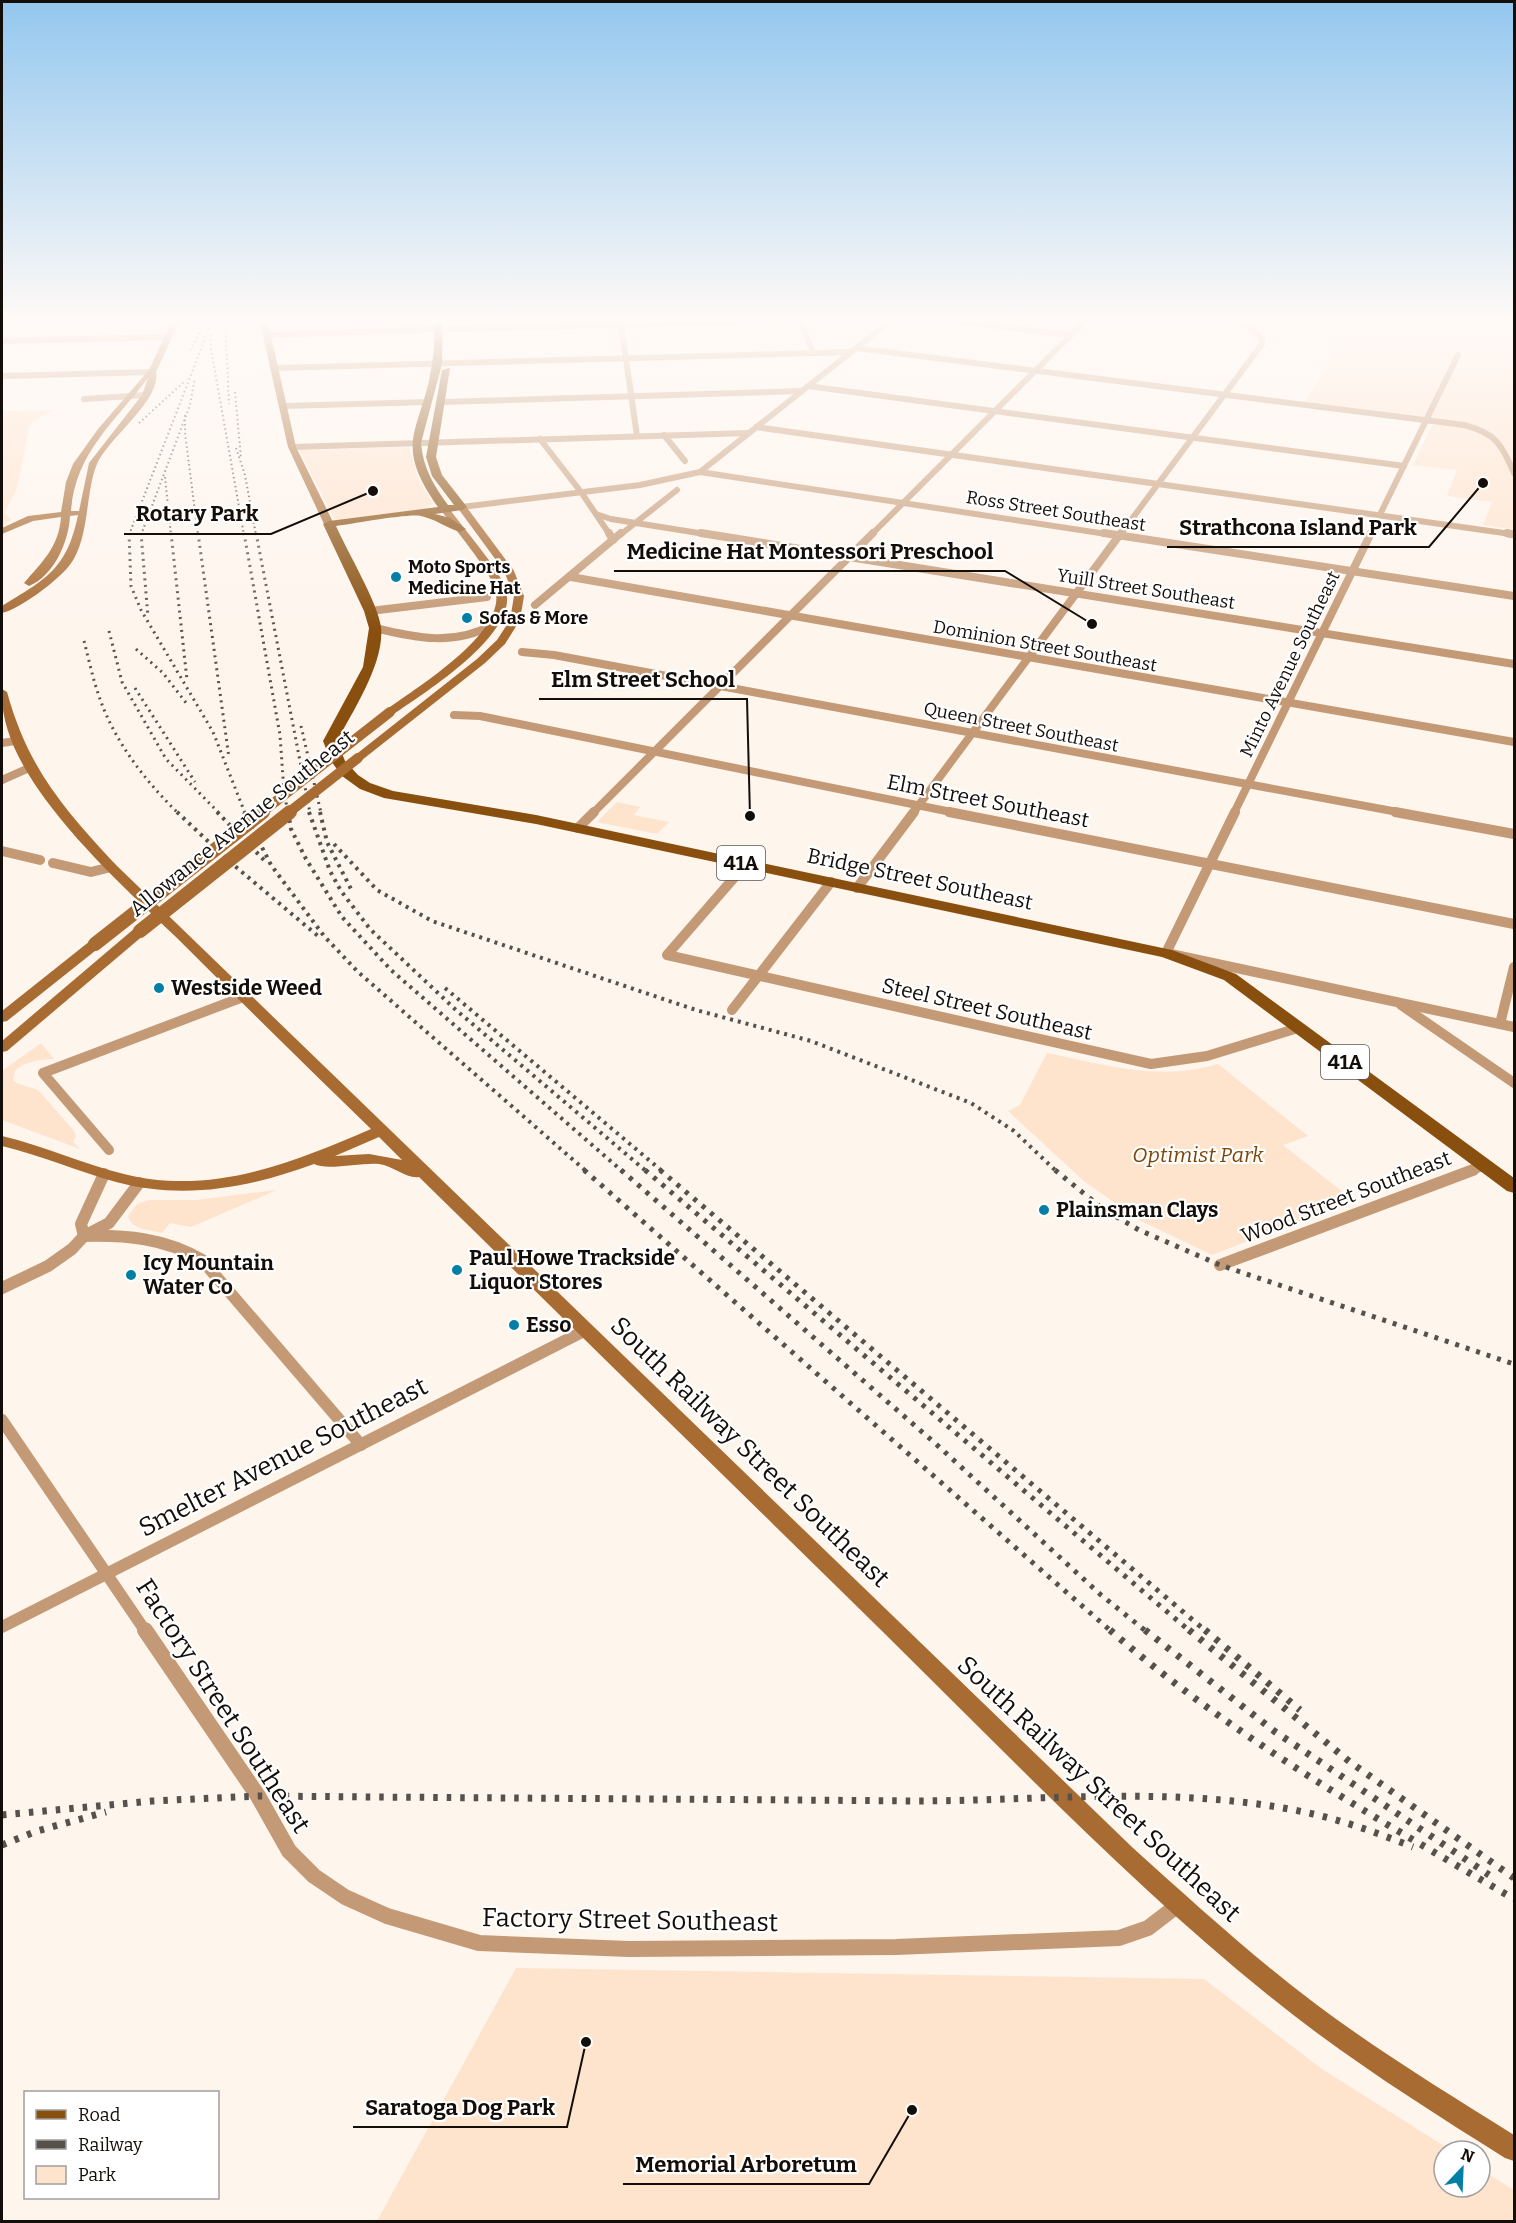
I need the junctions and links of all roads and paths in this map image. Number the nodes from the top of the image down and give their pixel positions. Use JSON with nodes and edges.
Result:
{"nodes":[{"id":1,"x":111,"y":422,"type":"edge"},
{"id":2,"x":125,"y":422,"type":"edge"},
{"id":3,"x":286,"y":422,"type":"edge"},
{"id":4,"x":422,"y":422,"type":"edge"},
{"id":5,"x":437,"y":422,"type":"edge"},
{"id":6,"x":635,"y":422,"type":"edge"},
{"id":7,"x":763,"y":422,"type":"edge"},
{"id":8,"x":984,"y":422,"type":"edge"},
{"id":9,"x":1074,"y":422,"type":"edge"},
{"id":10,"x":1206,"y":422,"type":"edge"},
{"id":11,"x":1425,"y":422,"type":"edge"},
{"id":12,"x":1439,"y":422,"type":"edge"},
{"id":13,"x":756,"y":427,"type":"junction"},
{"id":14,"x":749,"y":433,"type":"junction"},
{"id":15,"x":664,"y":435,"type":"junction"},
{"id":16,"x":637,"y":436,"type":"junction"},
{"id":17,"x":1194,"y":438,"type":"junction"},
{"id":18,"x":540,"y":440,"type":"junction"},
{"id":19,"x":432,"y":443,"type":"junction"},
{"id":20,"x":416,"y":444,"type":"junction"},
{"id":21,"x":292,"y":447,"type":"junction"},
{"id":22,"x":951,"y":454,"type":"junction"},
{"id":23,"x":685,"y":460,"type":"dead end"},
{"id":24,"x":1404,"y":466,"type":"junction"},
{"id":25,"x":700,"y":472,"type":"junction"},
{"id":26,"x":1515,"y":473,"type":"edge"},
{"id":27,"x":1159,"y":484,"type":"junction"},
{"id":28,"x":677,"y":490,"type":"dead end"},
{"id":29,"x":581,"y":492,"type":"junction"},
{"id":30,"x":903,"y":503,"type":"junction"},
{"id":31,"x":462,"y":507,"type":"junction"},
{"id":32,"x":445,"y":509,"type":"junction"},
{"id":33,"x":67,"y":513,"type":"junction"},
{"id":34,"x":81,"y":513,"type":"junction"},
{"id":35,"x":596,"y":514,"type":"junction"},
{"id":36,"x":400,"y":515,"type":"junction"},
{"id":37,"x":1379,"y":515,"type":"junction"},
{"id":38,"x":635,"y":522,"type":"junction"},
{"id":39,"x":329,"y":524,"type":"junction"},
{"id":40,"x":460,"y":529,"type":"junction"},
{"id":41,"x":2,"y":531,"type":"edge"},
{"id":42,"x":1511,"y":534,"type":"dead end"},
{"id":43,"x":1120,"y":536,"type":"junction"},
{"id":44,"x":613,"y":540,"type":"junction"},
{"id":45,"x":849,"y":557,"type":"junction"},
{"id":46,"x":1352,"y":571,"type":"junction"},
{"id":47,"x":570,"y":578,"type":"junction"},
{"id":48,"x":1077,"y":594,"type":"junction"},
{"id":49,"x":1515,"y":596,"type":"edge"},
{"id":50,"x":487,"y":597,"type":"dead end"},
{"id":51,"x":2,"y":601,"type":"edge"},
{"id":52,"x":535,"y":605,"type":"dead end"},
{"id":53,"x":2,"y":610,"type":"edge"},
{"id":54,"x":370,"y":610,"type":"junction"},
{"id":55,"x":789,"y":617,"type":"junction"},
{"id":56,"x":492,"y":625,"type":"junction"},
{"id":57,"x":375,"y":628,"type":"junction"},
{"id":58,"x":1322,"y":633,"type":"junction"},
{"id":59,"x":522,"y":652,"type":"dead end"},
{"id":60,"x":1028,"y":658,"type":"junction"},
{"id":61,"x":1515,"y":664,"type":"edge"},
{"id":62,"x":720,"y":686,"type":"junction"},
{"id":63,"x":2,"y":692,"type":"edge"},
{"id":64,"x":1288,"y":703,"type":"junction"},
{"id":65,"x":454,"y":715,"type":"dead end"},
{"id":66,"x":972,"y":733,"type":"junction"},
{"id":67,"x":15,"y":741,"type":"junction"},
{"id":68,"x":1515,"y":742,"type":"edge"},
{"id":69,"x":2,"y":743,"type":"edge"},
{"id":70,"x":653,"y":753,"type":"junction"},
{"id":71,"x":29,"y":768,"type":"junction"},
{"id":72,"x":2,"y":780,"type":"edge"},
{"id":73,"x":1248,"y":785,"type":"junction"},
{"id":74,"x":918,"y":806,"type":"junction"},
{"id":75,"x":578,"y":828,"type":"junction"},
{"id":76,"x":1515,"y":834,"type":"edge"},
{"id":77,"x":2,"y":851,"type":"edge"},
{"id":78,"x":40,"y":860,"type":"dead end"},
{"id":79,"x":53,"y":863,"type":"dead end"},
{"id":80,"x":1210,"y":863,"type":"junction"},
{"id":81,"x":746,"y":864,"type":"junction"},
{"id":82,"x":111,"y":867,"type":"junction"},
{"id":83,"x":831,"y":882,"type":"junction"},
{"id":84,"x":857,"y":888,"type":"junction"},
{"id":85,"x":1515,"y":924,"type":"edge"},
{"id":86,"x":1166,"y":953,"type":"junction"},
{"id":87,"x":1515,"y":967,"type":"edge"},
{"id":88,"x":759,"y":976,"type":"junction"},
{"id":89,"x":243,"y":997,"type":"junction"},
{"id":90,"x":1396,"y":1002,"type":"junction"},
{"id":91,"x":732,"y":1010,"type":"dead end"},
{"id":92,"x":2,"y":1018,"type":"edge"},
{"id":93,"x":1500,"y":1024,"type":"junction"},
{"id":94,"x":1515,"y":1027,"type":"edge"},
{"id":95,"x":1298,"y":1028,"type":"junction"},
{"id":96,"x":2,"y":1047,"type":"edge"},
{"id":97,"x":1515,"y":1083,"type":"edge"},
{"id":98,"x":2,"y":1130,"type":"edge"},
{"id":99,"x":380,"y":1131,"type":"junction"},
{"id":100,"x":2,"y":1141,"type":"edge"},
{"id":101,"x":29,"y":1146,"type":"junction"},
{"id":102,"x":109,"y":1150,"type":"dead end"},
{"id":103,"x":305,"y":1164,"type":"junction"},
{"id":104,"x":1485,"y":1165,"type":"junction"},
{"id":105,"x":104,"y":1174,"type":"junction"},
{"id":106,"x":139,"y":1183,"type":"junction"},
{"id":107,"x":1515,"y":1187,"type":"edge"},
{"id":108,"x":453,"y":1201,"type":"junction"},
{"id":109,"x":84,"y":1236,"type":"junction"},
{"id":110,"x":1220,"y":1265,"type":"dead end"},
{"id":111,"x":2,"y":1288,"type":"edge"},
{"id":112,"x":586,"y":1330,"type":"junction"},
{"id":113,"x":2,"y":1419,"type":"edge"},
{"id":114,"x":361,"y":1445,"type":"junction"},
{"id":115,"x":106,"y":1574,"type":"junction"},
{"id":116,"x":2,"y":1627,"type":"edge"},
{"id":117,"x":1178,"y":1905,"type":"junction"},
{"id":118,"x":1515,"y":2150,"type":"edge"}],
"edges":[{"from":1,"to":33,"type":"main road"},
{"from":2,"to":34,"type":"main road"},
{"from":3,"to":21,"type":"main road"},
{"from":4,"to":20,"type":"main road"},
{"from":5,"to":19,"type":"main road"},
{"from":6,"to":16,"type":"street"},
{"from":7,"to":13,"type":"street"},
{"from":8,"to":22,"type":"street"},
{"from":9,"to":17,"type":"street"},
{"from":10,"to":17,"type":"street"},
{"from":11,"to":24,"type":"street","name":"Minto Avenue Southeast"},
{"from":12,"to":26,"type":"street"},
{"from":13,"to":14,"type":"street"},
{"from":13,"to":22,"type":"street"},
{"from":14,"to":15,"type":"street"},
{"from":14,"to":25,"type":"street"},
{"from":15,"to":16,"type":"street"},
{"from":15,"to":23,"type":"street"},
{"from":16,"to":18,"type":"street"},
{"from":17,"to":24,"type":"street"},
{"from":17,"to":27,"type":"street"},
{"from":18,"to":19,"type":"street"},
{"from":18,"to":29,"type":"street"},
{"from":19,"to":20,"type":"street"},
{"from":19,"to":31,"type":"main road"},
{"from":20,"to":21,"type":"street"},
{"from":20,"to":32,"type":"main road"},
{"from":21,"to":39,"type":"main road"},
{"from":22,"to":27,"type":"street"},
{"from":22,"to":30,"type":"street"},
{"from":24,"to":37,"type":"street","name":"Minto Avenue Southeast"},
{"from":25,"to":29,"type":"street"},
{"from":25,"to":30,"type":"street","name":"Ross Street Southeast"},
{"from":27,"to":37,"type":"street"},
{"from":27,"to":43,"type":"street"},
{"from":28,"to":38,"type":"street"},
{"from":29,"to":31,"type":"street"},
{"from":29,"to":35,"type":"street"},
{"from":30,"to":43,"type":"street","name":"Ross Street Southeast"},
{"from":30,"to":45,"type":"street"},
{"from":31,"to":32,"type":"main road"},
{"from":31,"to":96,"type":"main road","name":"Allowance Avenue Southeast","bridge":true},
{"from":32,"to":36,"type":"main road"},
{"from":32,"to":40,"type":"main road"},
{"from":33,"to":34,"type":"main road"},
{"from":33,"to":41,"type":"main road"},
{"from":33,"to":51,"type":"main road"},
{"from":34,"to":53,"type":"main road"},
{"from":35,"to":38,"type":"street","name":"Yuill Street Southeast"},
{"from":35,"to":44,"type":"street"},
{"from":36,"to":39,"type":"main road"},
{"from":36,"to":40,"type":"main road"},
{"from":37,"to":42,"type":"street"},
{"from":37,"to":46,"type":"street","name":"Minto Avenue Southeast"},
{"from":38,"to":44,"type":"street"},
{"from":38,"to":45,"type":"street","name":"Yuill Street Southeast"},
{"from":39,"to":54,"type":"main road","number":"41A"},
{"from":40,"to":56,"type":"main road","name":"Allowance Avenue Southeast"},
{"from":43,"to":46,"type":"street","name":"Ross Street Southeast"},
{"from":43,"to":48,"type":"street"},
{"from":44,"to":47,"type":"street"},
{"from":45,"to":48,"type":"street","name":"Yuill Street Southeast"},
{"from":45,"to":55,"type":"street"},
{"from":46,"to":49,"type":"street","name":"Ross Street Southeast"},
{"from":46,"to":58,"type":"street","name":"Minto Avenue Southeast"},
{"from":47,"to":52,"type":"street"},
{"from":47,"to":55,"type":"street","name":"Dominion Street Southeast"},
{"from":48,"to":58,"type":"street","name":"Yuill Street Southeast"},
{"from":48,"to":60,"type":"street"},
{"from":50,"to":54,"type":"street"},
{"from":54,"to":57,"type":"main road","number":"41A"},
{"from":55,"to":60,"type":"street","name":"Dominion Street Southeast"},
{"from":55,"to":62,"type":"street"},
{"from":56,"to":57,"type":"street"},
{"from":56,"to":92,"type":"main road","name":"Allowance Avenue Southeast","bridge":true},
{"from":57,"to":75,"type":"main road","name":"Bridge Street Southeast","number":"41A"},
{"from":58,"to":61,"type":"street","name":"Yuill Street Southeast"},
{"from":58,"to":64,"type":"street","name":"Minto Avenue Southeast"},
{"from":59,"to":62,"type":"street","name":"Queen Street Southeast"},
{"from":60,"to":64,"type":"street","name":"Dominion Street Southeast"},
{"from":60,"to":66,"type":"street"},
{"from":62,"to":66,"type":"street","name":"Queen Street Southeast"},
{"from":62,"to":70,"type":"street"},
{"from":63,"to":67,"type":"main road","name":"South Railway Street Southeast"},
{"from":64,"to":68,"type":"street","name":"Dominion Street Southeast"},
{"from":64,"to":73,"type":"street","name":"Minto Avenue Southeast"},
{"from":65,"to":70,"type":"street","name":"Elm Street Southeast"},
{"from":66,"to":73,"type":"street","name":"Queen Street Southeast"},
{"from":66,"to":74,"type":"street"},
{"from":67,"to":69,"type":"street"},
{"from":67,"to":71,"type":"main road","name":"South Railway Street Southeast"},
{"from":70,"to":74,"type":"street","name":"Elm Street Southeast"},
{"from":70,"to":75,"type":"street"},
{"from":71,"to":72,"type":"street"},
{"from":71,"to":82,"type":"main road","name":"South Railway Street Southeast"},
{"from":73,"to":76,"type":"street","name":"Queen Street Southeast"},
{"from":73,"to":80,"type":"street","name":"Minto Avenue Southeast"},
{"from":74,"to":80,"type":"street","name":"Elm Street Southeast"},
{"from":74,"to":84,"type":"street"},
{"from":75,"to":81,"type":"main road","name":"Bridge Street Southeast","number":"41A"},
{"from":77,"to":78,"type":"street"},
{"from":79,"to":82,"type":"street"},
{"from":80,"to":85,"type":"street","name":"Elm Street Southeast"},
{"from":80,"to":86,"type":"street","name":"Minto Avenue Southeast"},
{"from":81,"to":83,"type":"main road","name":"Bridge Street Southeast","number":"41A"},
{"from":81,"to":88,"type":"street","name":"Steel Street Southeast"},
{"from":82,"to":89,"type":"main road","name":"South Railway Street Southeast"},
{"from":83,"to":84,"type":"main road","name":"Bridge Street Southeast","number":"41A"},
{"from":83,"to":88,"type":"street"},
{"from":84,"to":86,"type":"main road","name":"Bridge Street Southeast","number":"41A"},
{"from":86,"to":90,"type":"street","name":"Bridge Street Southeast"},
{"from":86,"to":95,"type":"main road","number":"41A"},
{"from":87,"to":93,"type":"street"},
{"from":88,"to":91,"type":"street"},
{"from":88,"to":95,"type":"street","name":"Steel Street Southeast"},
{"from":89,"to":99,"type":"main road","name":"South Railway Street Southeast"},
{"from":89,"to":102,"type":"street"},
{"from":90,"to":93,"type":"street","name":"Bridge Street Southeast"},
{"from":90,"to":97,"type":"street"},
{"from":93,"to":94,"type":"street","name":"Bridge Street Southeast"},
{"from":95,"to":104,"type":"main road","number":"41A"},
{"from":98,"to":101,"type":"main road"},
{"from":99,"to":103,"type":"main road"},
{"from":99,"to":108,"type":"main road","name":"South Railway Street Southeast"},
{"from":100,"to":101,"type":"main road"},
{"from":101,"to":105,"type":"main road"},
{"from":103,"to":106,"type":"main road"},
{"from":103,"to":108,"type":"main road"},
{"from":104,"to":107,"type":"main road","number":"41A"},
{"from":104,"to":110,"type":"street","name":"Wood Street Southeast"},
{"from":105,"to":106,"type":"main road"},
{"from":105,"to":109,"type":"street"},
{"from":106,"to":109,"type":"street"},
{"from":108,"to":112,"type":"main road","name":"South Railway Street Southeast"},
{"from":109,"to":111,"type":"street"},
{"from":109,"to":114,"type":"street"},
{"from":112,"to":114,"type":"street","name":"Smelter Avenue Southeast"},
{"from":112,"to":117,"type":"main road","name":"South Railway Street Southeast"},
{"from":113,"to":115,"type":"street","name":"Factory Street Southeast"},
{"from":114,"to":115,"type":"street","name":"Smelter Avenue Southeast"},
{"from":115,"to":116,"type":"street","name":"Smelter Avenue Southeast"},
{"from":115,"to":117,"type":"street","name":"Factory Street Southeast"},
{"from":117,"to":118,"type":"main road","name":"South Railway Street Southeast"}]}
